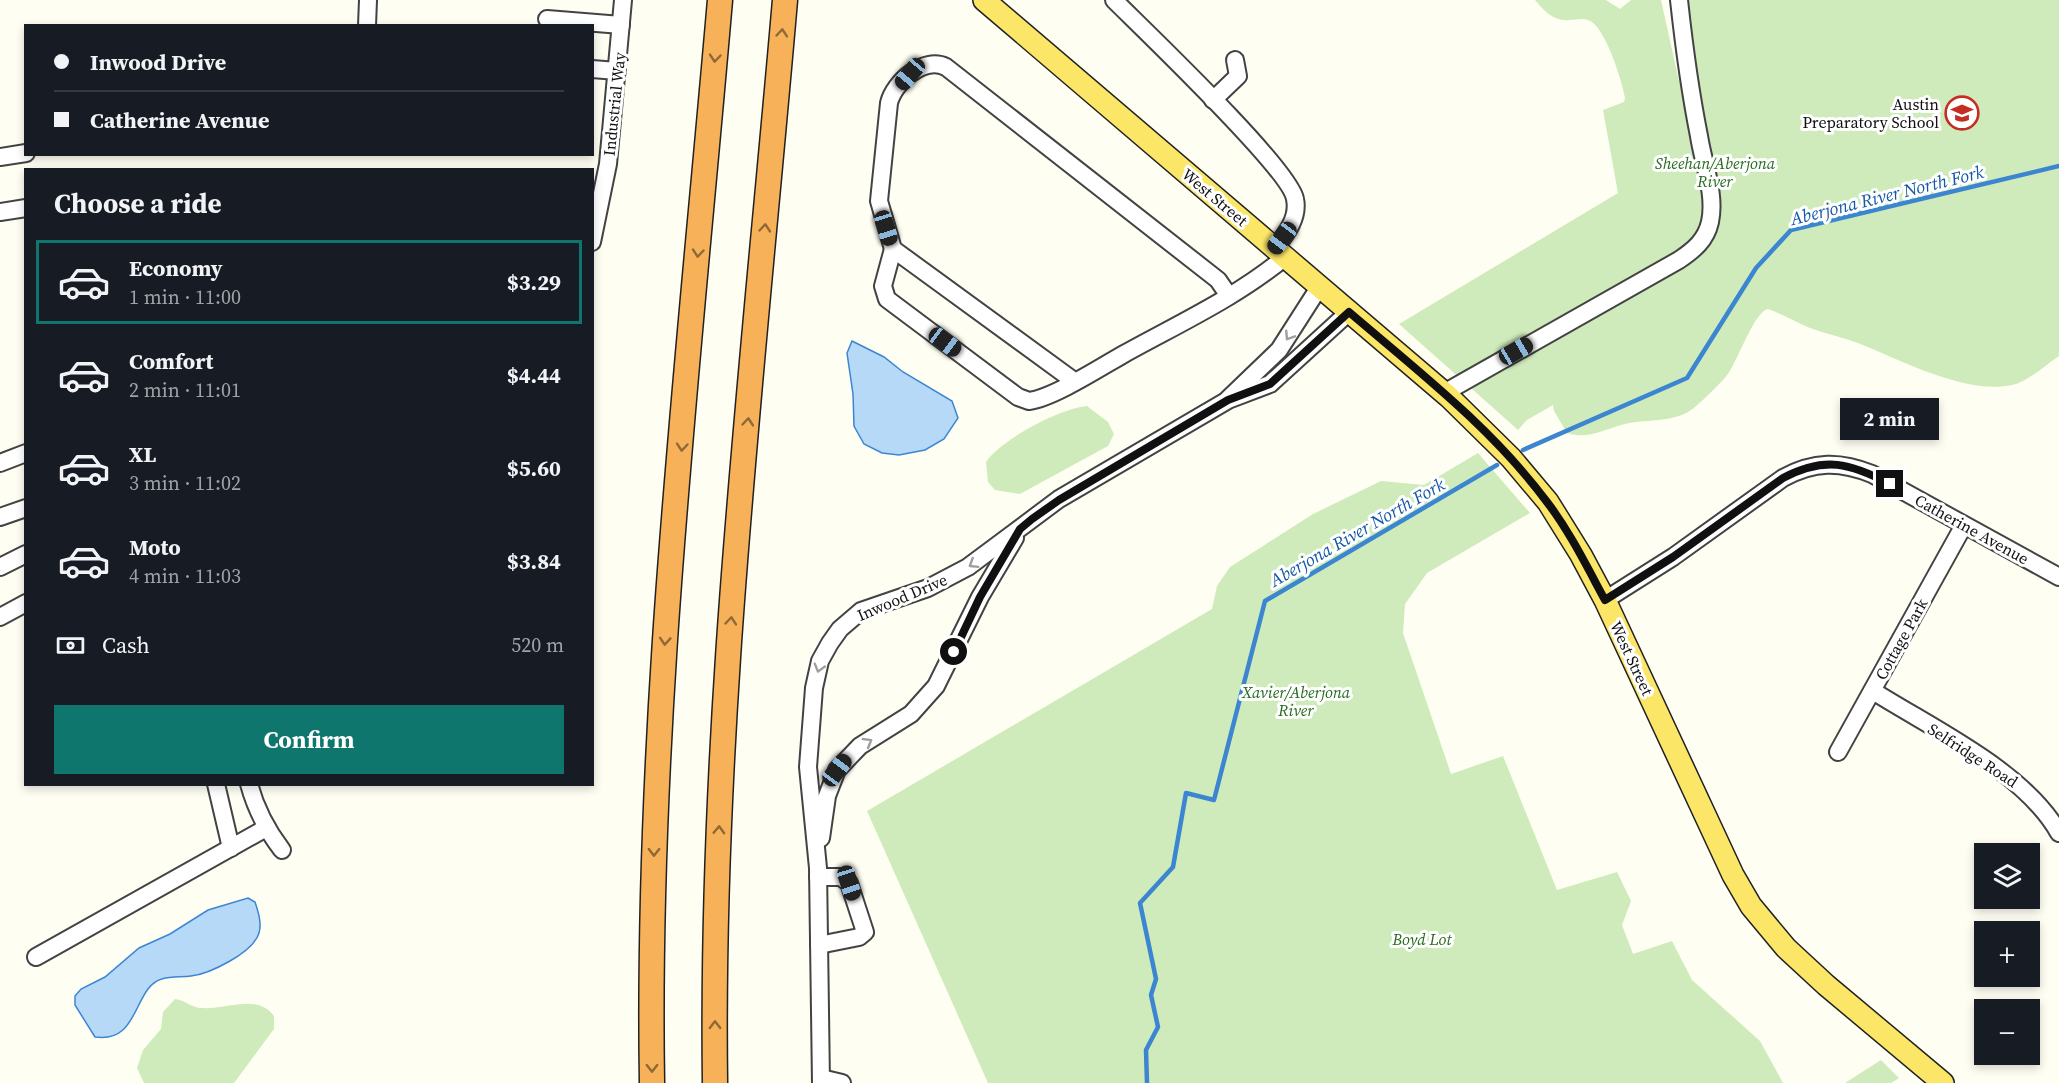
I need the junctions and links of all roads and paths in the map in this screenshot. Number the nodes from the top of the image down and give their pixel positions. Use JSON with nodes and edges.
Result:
{"nodes":[{"id":1,"x":368,"y":0,"type":"edge"},
{"id":2,"x":623,"y":0,"type":"edge"},
{"id":3,"x":720,"y":0,"type":"edge"},
{"id":4,"x":785,"y":0,"type":"edge"},
{"id":5,"x":984,"y":0,"type":"edge"},
{"id":6,"x":1114,"y":0,"type":"edge"},
{"id":7,"x":1679,"y":0,"type":"edge"},
{"id":8,"x":547,"y":19,"type":"dead end"},
{"id":9,"x":367,"y":24,"type":"edge"},
{"id":10,"x":621,"y":25,"type":"junction"},
{"id":11,"x":1235,"y":60,"type":"dead end"},
{"id":12,"x":594,"y":69,"type":"edge"},
{"id":13,"x":617,"y":71,"type":"junction"},
{"id":14,"x":1213,"y":100,"type":"junction"},
{"id":15,"x":24,"y":153,"type":"edge"},
{"id":16,"x":0,"y":157,"type":"edge"},
{"id":17,"x":24,"y":208,"type":"edge"},
{"id":18,"x":0,"y":212,"type":"edge"},
{"id":19,"x":594,"y":234,"type":"edge"},
{"id":20,"x":893,"y":249,"type":"junction"},
{"id":21,"x":1280,"y":252,"type":"junction"},
{"id":22,"x":1320,"y":286,"type":"junction"},
{"id":23,"x":1229,"y":296,"type":"junction"},
{"id":24,"x":1349,"y":312,"type":"junction"},
{"id":25,"x":1074,"y":381,"type":"junction"},
{"id":26,"x":1444,"y":393,"type":"junction"},
{"id":27,"x":1228,"y":400,"type":"junction"},
{"id":28,"x":24,"y":454,"type":"edge"},
{"id":29,"x":0,"y":463,"type":"edge"},
{"id":30,"x":24,"y":509,"type":"edge"},
{"id":31,"x":0,"y":517,"type":"edge"},
{"id":32,"x":1964,"y":525,"type":"junction"},
{"id":33,"x":1020,"y":529,"type":"junction"},
{"id":34,"x":24,"y":555,"type":"edge"},
{"id":35,"x":0,"y":567,"type":"edge"},
{"id":36,"x":2059,"y":577,"type":"edge"},
{"id":37,"x":1605,"y":600,"type":"junction"},
{"id":38,"x":24,"y":604,"type":"edge"},
{"id":39,"x":0,"y":617,"type":"edge"},
{"id":40,"x":1873,"y":691,"type":"junction"},
{"id":41,"x":1838,"y":752,"type":"dead end"},
{"id":42,"x":216,"y":786,"type":"edge"},
{"id":43,"x":250,"y":786,"type":"edge"},
{"id":44,"x":266,"y":828,"type":"junction"},
{"id":45,"x":2059,"y":833,"type":"edge"},
{"id":46,"x":231,"y":848,"type":"junction"},
{"id":47,"x":282,"y":850,"type":"dead end"},
{"id":48,"x":818,"y":873,"type":"junction"},
{"id":49,"x":819,"y":945,"type":"junction"},
{"id":50,"x":36,"y":957,"type":"dead end"},
{"id":51,"x":821,"y":1081,"type":"edge"},
{"id":52,"x":652,"y":1083,"type":"edge"},
{"id":53,"x":716,"y":1083,"type":"edge"},
{"id":54,"x":842,"y":1083,"type":"edge"},
{"id":55,"x":1943,"y":1083,"type":"edge"}],
"edges":[{"from":1,"to":9,"type":"street"},
{"from":2,"to":10,"type":"street","name":"Industrial Way"},
{"from":3,"to":52,"type":"highway","one_way":true},
{"from":53,"to":4,"type":"highway","one_way":true},
{"from":5,"to":21,"type":"main road","name":"West Street"},
{"from":6,"to":14,"type":"street"},
{"from":7,"to":26,"type":"street"},
{"from":8,"to":10,"type":"street"},
{"from":10,"to":13,"type":"street","name":"Industrial Way"},
{"from":11,"to":14,"type":"street"},
{"from":12,"to":13,"type":"street"},
{"from":13,"to":19,"type":"street","name":"Industrial Way"},
{"from":14,"to":21,"type":"street"},
{"from":15,"to":16,"type":"street"},
{"from":17,"to":18,"type":"street"},
{"from":20,"to":23,"type":"street"},
{"from":20,"to":25,"type":"street"},
{"from":20,"to":25,"type":"street"},
{"from":21,"to":22,"type":"main road","name":"West Street"},
{"from":21,"to":23,"type":"street"},
{"from":22,"to":24,"type":"main road","name":"West Street"},
{"from":22,"to":27,"type":"street","name":"Inwood Drive","one_way":true},
{"from":23,"to":25,"type":"street"},
{"from":24,"to":26,"type":"main road","name":"West Street"},
{"from":24,"to":27,"type":"street","name":"Inwood Drive"},
{"from":26,"to":37,"type":"main road","name":"West Street"},
{"from":27,"to":33,"type":"street","name":"Inwood Drive"},
{"from":28,"to":29,"type":"street"},
{"from":30,"to":31,"type":"street"},
{"from":32,"to":36,"type":"street","name":"Catherine Avenue"},
{"from":32,"to":37,"type":"street","name":"Catherine Avenue"},
{"from":32,"to":40,"type":"street","name":"Cottage Park"},
{"from":48,"to":33,"type":"street","name":"Inwood Drive","one_way":true},
{"from":33,"to":48,"type":"street","name":"Inwood Drive","one_way":true},
{"from":34,"to":35,"type":"street"},
{"from":37,"to":55,"type":"main road","name":"West Street"},
{"from":38,"to":39,"type":"street"},
{"from":40,"to":41,"type":"street","name":"Cottage Park"},
{"from":40,"to":45,"type":"street","name":"Selfridge Road"},
{"from":42,"to":46,"type":"street"},
{"from":43,"to":44,"type":"street"},
{"from":44,"to":46,"type":"street"},
{"from":44,"to":47,"type":"street"},
{"from":46,"to":50,"type":"street"},
{"from":48,"to":49,"type":"street","name":"Inwood Drive"},
{"from":48,"to":49,"type":"street"},
{"from":49,"to":51,"type":"street","name":"Inwood Drive"},
{"from":51,"to":54,"type":"street"}]}
